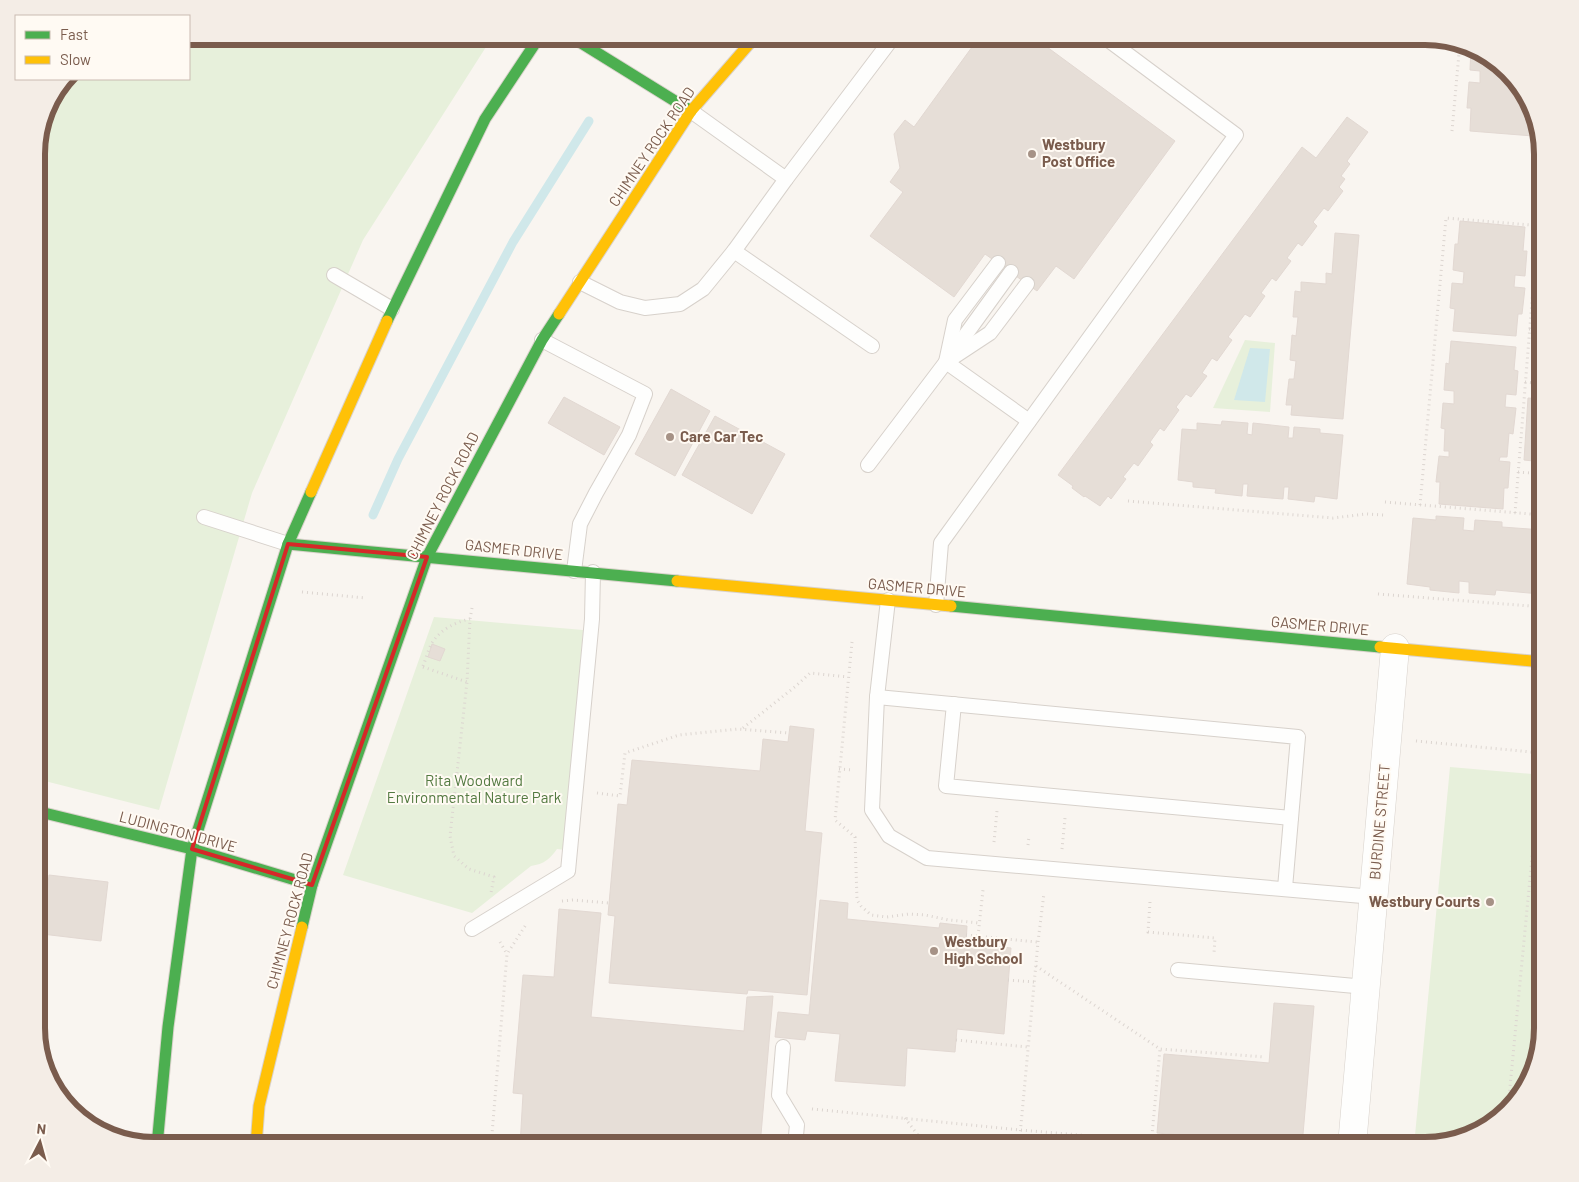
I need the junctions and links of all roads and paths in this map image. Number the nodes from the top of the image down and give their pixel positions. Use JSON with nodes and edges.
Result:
{"nodes":[{"id":1,"x":534,"y":45,"type":"edge"},
{"id":2,"x":585,"y":45,"type":"edge"},
{"id":3,"x":748,"y":45,"type":"edge"},
{"id":4,"x":887,"y":45,"type":"edge"},
{"id":5,"x":1115,"y":45,"type":"edge"},
{"id":6,"x":1459,"y":51,"type":"edge"},
{"id":7,"x":691,"y":111,"type":"junction"},
{"id":8,"x":1452,"y":131,"type":"dead end"},
{"id":9,"x":786,"y":179,"type":"junction"},
{"id":10,"x":1534,"y":226,"type":"edge"},
{"id":11,"x":734,"y":251,"type":"junction"},
{"id":12,"x":998,"y":263,"type":"dead end"},
{"id":13,"x":1011,"y":272,"type":"dead end"},
{"id":14,"x":1534,"y":272,"type":"edge"},
{"id":15,"x":334,"y":275,"type":"dead end"},
{"id":16,"x":580,"y":282,"type":"junction"},
{"id":17,"x":1027,"y":284,"type":"dead end"},
{"id":18,"x":392,"y":309,"type":"junction"},
{"id":19,"x":1529,"y":329,"type":"junction"},
{"id":20,"x":1534,"y":329,"type":"edge"},
{"id":21,"x":542,"y":340,"type":"junction"},
{"id":22,"x":872,"y":346,"type":"dead end"},
{"id":23,"x":946,"y":362,"type":"junction"},
{"id":24,"x":1524,"y":382,"type":"junction"},
{"id":25,"x":1534,"y":383,"type":"edge"},
{"id":26,"x":1029,"y":422,"type":"junction"},
{"id":27,"x":868,"y":466,"type":"dead end"},
{"id":28,"x":1518,"y":472,"type":"junction"},
{"id":29,"x":1534,"y":473,"type":"edge"},
{"id":30,"x":1128,"y":500,"type":"dead end"},
{"id":31,"x":1385,"y":502,"type":"dead end"},
{"id":32,"x":1420,"y":505,"type":"junction"},
{"id":33,"x":1515,"y":513,"type":"junction"},
{"id":34,"x":1384,"y":515,"type":"dead end"},
{"id":35,"x":1534,"y":515,"type":"edge"},
{"id":36,"x":204,"y":517,"type":"dead end"},
{"id":37,"x":288,"y":544,"type":"junction"},
{"id":38,"x":427,"y":557,"type":"junction"},
{"id":39,"x":574,"y":571,"type":"junction"},
{"id":40,"x":593,"y":572,"type":"junction"},
{"id":41,"x":296,"y":592,"type":"dead end"},
{"id":42,"x":1378,"y":594,"type":"dead end"},
{"id":43,"x":366,"y":598,"type":"dead end"},
{"id":44,"x":888,"y":600,"type":"junction"},
{"id":45,"x":936,"y":605,"type":"junction"},
{"id":46,"x":1534,"y":606,"type":"edge"},
{"id":47,"x":472,"y":608,"type":"dead end"},
{"id":48,"x":470,"y":619,"type":"junction"},
{"id":49,"x":1395,"y":648,"type":"junction"},
{"id":50,"x":1534,"y":661,"type":"edge"},
{"id":51,"x":415,"y":664,"type":"dead end"},
{"id":52,"x":423,"y":666,"type":"junction"},
{"id":53,"x":848,"y":677,"type":"dead end"},
{"id":54,"x":467,"y":682,"type":"junction"},
{"id":55,"x":877,"y":697,"type":"junction"},
{"id":56,"x":954,"y":704,"type":"junction"},
{"id":57,"x":743,"y":729,"type":"junction"},
{"id":58,"x":789,"y":733,"type":"dead end"},
{"id":59,"x":1388,"y":738,"type":"junction"},
{"id":60,"x":1534,"y":752,"type":"edge"},
{"id":61,"x":576,"y":791,"type":"junction"},
{"id":62,"x":998,"y":807,"type":"dead end"},
{"id":63,"x":45,"y":813,"type":"edge"},
{"id":64,"x":1065,"y":813,"type":"dead end"},
{"id":65,"x":1291,"y":818,"type":"junction"},
{"id":66,"x":1534,"y":837,"type":"edge"},
{"id":67,"x":1063,"y":839,"type":"dead end"},
{"id":68,"x":994,"y":845,"type":"dead end"},
{"id":69,"x":192,"y":850,"type":"junction"},
{"id":70,"x":312,"y":885,"type":"junction"},
{"id":71,"x":1285,"y":888,"type":"junction"},
{"id":72,"x":983,"y":890,"type":"dead end"},
{"id":73,"x":1044,"y":893,"type":"dead end"},
{"id":74,"x":490,"y":897,"type":"dead end"},
{"id":75,"x":1374,"y":897,"type":"junction"},
{"id":76,"x":556,"y":902,"type":"dead end"},
{"id":77,"x":1150,"y":902,"type":"dead end"},
{"id":78,"x":609,"y":903,"type":"dead end"},
{"id":79,"x":530,"y":918,"type":"dead end"},
{"id":80,"x":472,"y":929,"type":"dead end"},
{"id":81,"x":966,"y":935,"type":"dead end"},
{"id":82,"x":978,"y":936,"type":"junction"},
{"id":83,"x":500,"y":942,"type":"dead end"},
{"id":84,"x":1038,"y":942,"type":"junction"},
{"id":85,"x":507,"y":954,"type":"junction"},
{"id":86,"x":1036,"y":966,"type":"junction"},
{"id":87,"x":1178,"y":970,"type":"dead end"},
{"id":88,"x":1213,"y":973,"type":"junction"},
{"id":89,"x":1008,"y":980,"type":"dead end"},
{"id":90,"x":1034,"y":982,"type":"junction"},
{"id":91,"x":1366,"y":987,"type":"junction"},
{"id":92,"x":956,"y":1040,"type":"dead end"},
{"id":93,"x":783,"y":1047,"type":"dead end"},
{"id":94,"x":1028,"y":1048,"type":"junction"},
{"id":95,"x":1160,"y":1049,"type":"junction"},
{"id":96,"x":1265,"y":1057,"type":"dead end"},
{"id":97,"x":1509,"y":1096,"type":"edge"},
{"id":98,"x":786,"y":1106,"type":"junction"},
{"id":99,"x":904,"y":1118,"type":"junction"},
{"id":100,"x":1020,"y":1130,"type":"junction"},
{"id":101,"x":158,"y":1137,"type":"edge"},
{"id":102,"x":257,"y":1137,"type":"edge"},
{"id":103,"x":492,"y":1137,"type":"edge"},
{"id":104,"x":797,"y":1137,"type":"edge"},
{"id":105,"x":919,"y":1137,"type":"edge"},
{"id":106,"x":1020,"y":1137,"type":"edge"},
{"id":107,"x":1104,"y":1137,"type":"edge"},
{"id":108,"x":1152,"y":1137,"type":"edge"},
{"id":109,"x":1353,"y":1137,"type":"edge"}],
"edges":[{"from":1,"to":18,"type":"main road"},
{"from":2,"to":7,"type":"main road"},
{"from":3,"to":7,"type":"main road","name":"CHIMNEY ROCK ROAD"},
{"from":4,"to":9,"type":"lane"},
{"from":5,"to":26,"type":"lane"},
{"from":6,"to":8,"type":"path"},
{"from":7,"to":9,"type":"lane"},
{"from":7,"to":16,"type":"main road","name":"CHIMNEY ROCK ROAD"},
{"from":9,"to":11,"type":"lane"},
{"from":10,"to":32,"type":"path"},
{"from":11,"to":16,"type":"lane"},
{"from":11,"to":22,"type":"lane"},
{"from":12,"to":23,"type":"lane"},
{"from":13,"to":23,"type":"lane"},
{"from":14,"to":19,"type":"path"},
{"from":15,"to":18,"type":"lane"},
{"from":16,"to":21,"type":"main road","name":"CHIMNEY ROCK ROAD"},
{"from":17,"to":23,"type":"lane"},
{"from":18,"to":37,"type":"main road"},
{"from":19,"to":20,"type":"path"},
{"from":19,"to":24,"type":"path"},
{"from":21,"to":38,"type":"main road","name":"CHIMNEY ROCK ROAD"},
{"from":21,"to":39,"type":"lane"},
{"from":23,"to":26,"type":"lane"},
{"from":23,"to":27,"type":"lane"},
{"from":24,"to":25,"type":"path"},
{"from":24,"to":28,"type":"path"},
{"from":26,"to":45,"type":"lane"},
{"from":28,"to":29,"type":"path"},
{"from":28,"to":33,"type":"path"},
{"from":30,"to":34,"type":"path"},
{"from":31,"to":32,"type":"path"},
{"from":32,"to":33,"type":"path"},
{"from":33,"to":35,"type":"path"},
{"from":36,"to":37,"type":"lane"},
{"from":37,"to":38,"type":"main road","name":"GASMER DRIVE"},
{"from":37,"to":69,"type":"main road"},
{"from":38,"to":39,"type":"main road","name":"GASMER DRIVE"},
{"from":38,"to":70,"type":"main road","name":"CHIMNEY ROCK ROAD"},
{"from":39,"to":40,"type":"main road","name":"GASMER DRIVE"},
{"from":40,"to":44,"type":"main road","name":"GASMER DRIVE"},
{"from":40,"to":61,"type":"lane"},
{"from":41,"to":43,"type":"path"},
{"from":42,"to":46,"type":"path"},
{"from":44,"to":45,"type":"main road","name":"GASMER DRIVE"},
{"from":44,"to":55,"type":"lane"},
{"from":45,"to":49,"type":"main road","name":"GASMER DRIVE"},
{"from":47,"to":48,"type":"path"},
{"from":48,"to":52,"type":"path"},
{"from":48,"to":54,"type":"path"},
{"from":49,"to":50,"type":"main road","name":"GASMER DRIVE"},
{"from":49,"to":59,"type":"street","name":"BURDINE STREET"},
{"from":51,"to":52,"type":"path"},
{"from":52,"to":54,"type":"path"},
{"from":53,"to":57,"type":"path"},
{"from":54,"to":74,"type":"path"},
{"from":55,"to":56,"type":"lane"},
{"from":55,"to":71,"type":"lane"},
{"from":56,"to":65,"type":"lane"},
{"from":56,"to":65,"type":"lane"},
{"from":57,"to":58,"type":"path"},
{"from":57,"to":61,"type":"path"},
{"from":59,"to":60,"type":"path"},
{"from":59,"to":75,"type":"street","name":"BURDINE STREET"},
{"from":61,"to":80,"type":"lane"},
{"from":62,"to":68,"type":"path"},
{"from":63,"to":69,"type":"main road","name":"LUDINGTON DRIVE"},
{"from":64,"to":67,"type":"path"},
{"from":65,"to":71,"type":"lane"},
{"from":66,"to":97,"type":"path"},
{"from":69,"to":70,"type":"main road","name":"LUDINGTON DRIVE"},
{"from":69,"to":101,"type":"main road"},
{"from":70,"to":102,"type":"main road","name":"CHIMNEY ROCK ROAD"},
{"from":71,"to":75,"type":"lane"},
{"from":72,"to":82,"type":"path"},
{"from":73,"to":84,"type":"path"},
{"from":75,"to":91,"type":"street","name":"BURDINE STREET"},
{"from":76,"to":78,"type":"path"},
{"from":77,"to":88,"type":"path"},
{"from":79,"to":85,"type":"path"},
{"from":81,"to":82,"type":"path"},
{"from":82,"to":84,"type":"path"},
{"from":83,"to":85,"type":"path"},
{"from":84,"to":86,"type":"path"},
{"from":85,"to":103,"type":"path"},
{"from":86,"to":90,"type":"path"},
{"from":86,"to":95,"type":"path"},
{"from":87,"to":88,"type":"lane"},
{"from":88,"to":91,"type":"lane"},
{"from":89,"to":90,"type":"path"},
{"from":90,"to":94,"type":"path"},
{"from":91,"to":109,"type":"street","name":"BURDINE STREET"},
{"from":92,"to":94,"type":"path"},
{"from":93,"to":98,"type":"lane"},
{"from":94,"to":100,"type":"path"},
{"from":95,"to":96,"type":"path"},
{"from":95,"to":108,"type":"path"},
{"from":98,"to":99,"type":"path"},
{"from":98,"to":104,"type":"lane"},
{"from":99,"to":100,"type":"path"},
{"from":99,"to":105,"type":"path"},
{"from":100,"to":106,"type":"path"},
{"from":100,"to":107,"type":"path"}]}
